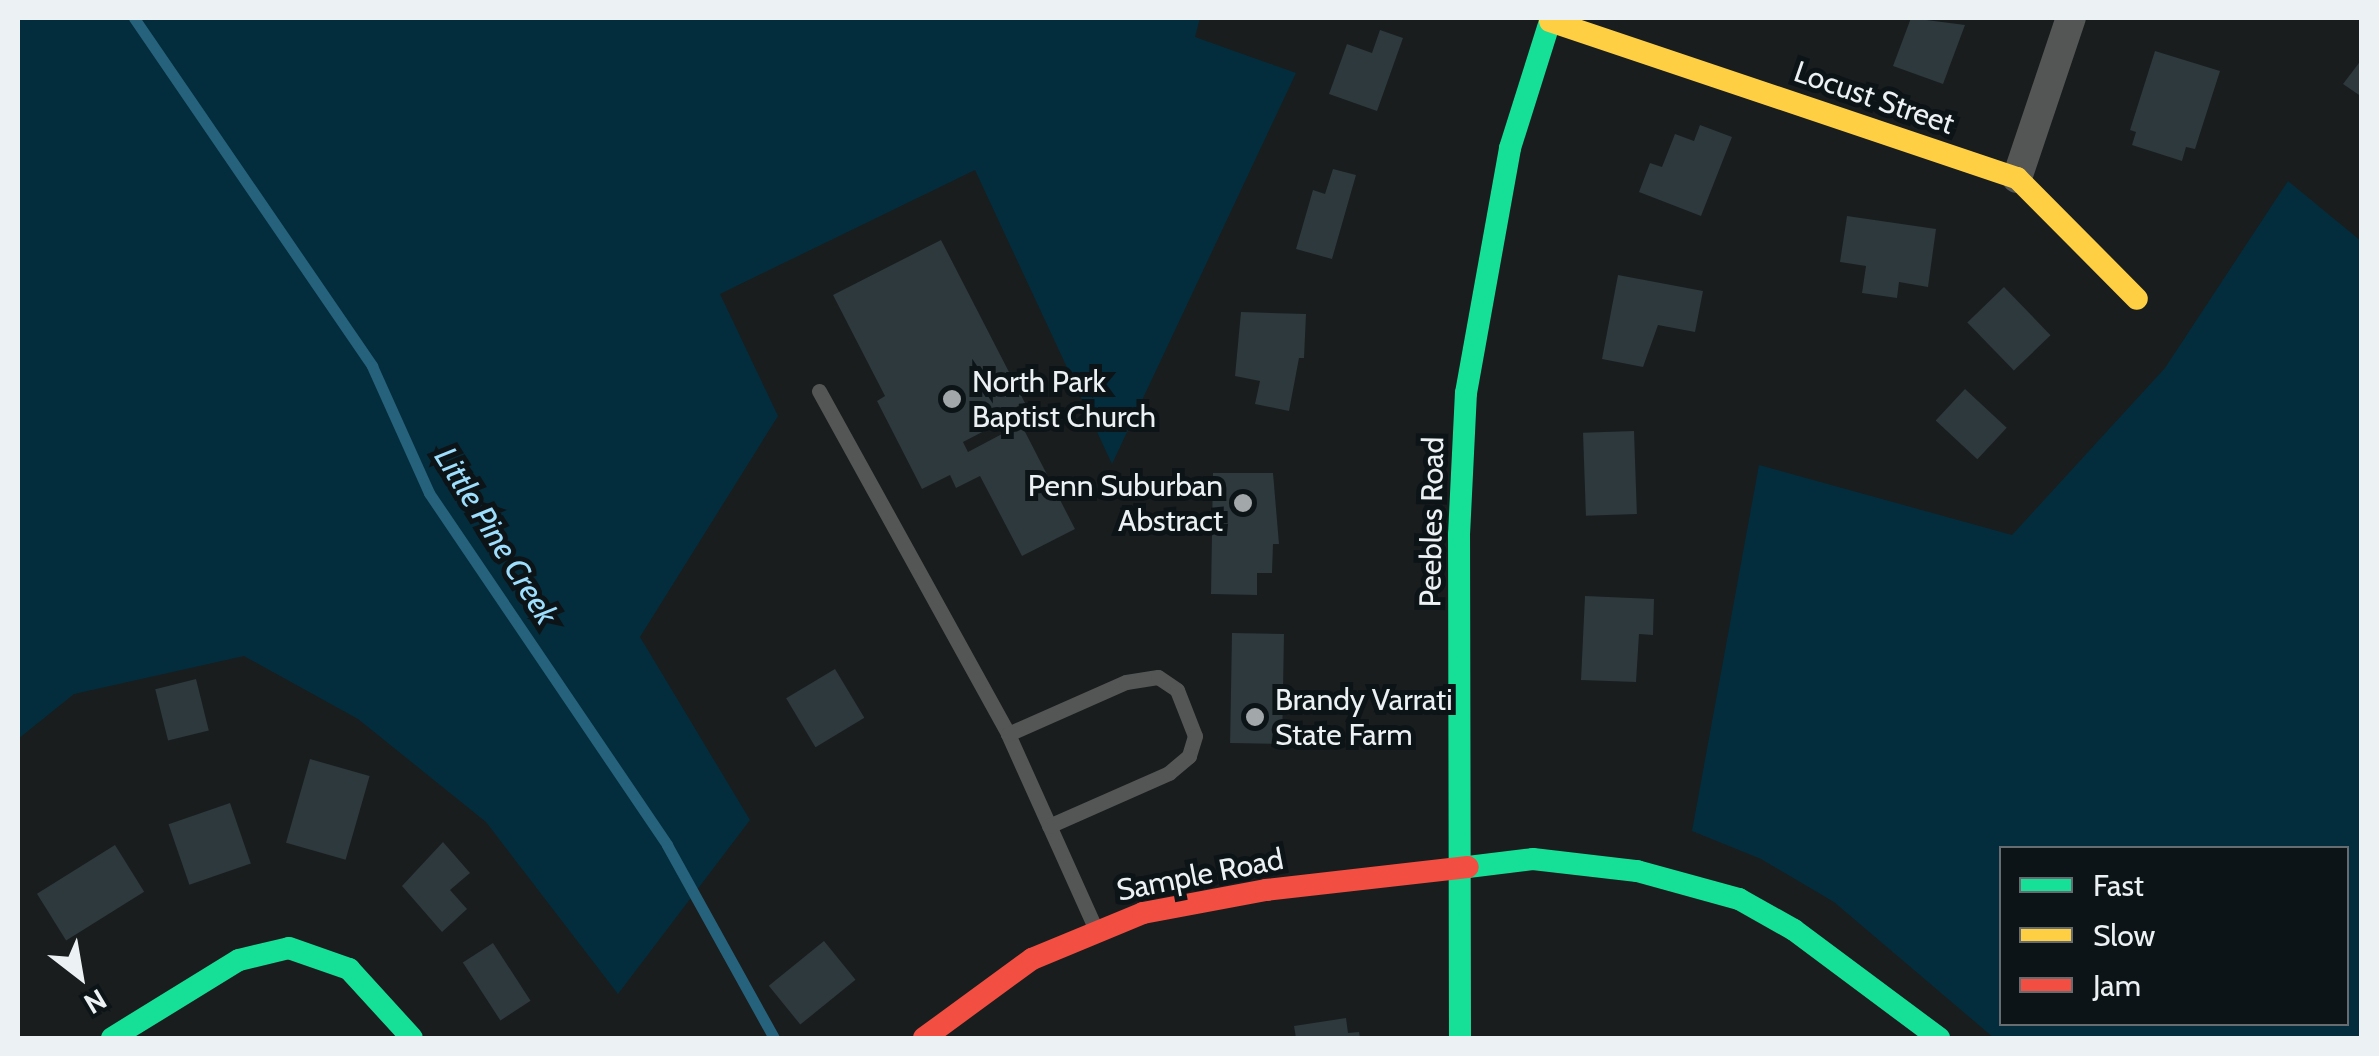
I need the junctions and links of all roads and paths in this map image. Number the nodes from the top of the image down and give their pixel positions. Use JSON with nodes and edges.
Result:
{"nodes":[{"id":1,"x":2071,"y":18,"type":"edge"},
{"id":2,"x":1550,"y":19,"type":"edge"},
{"id":3,"x":2018,"y":178,"type":"junction"},
{"id":4,"x":2137,"y":299,"type":"dead end"},
{"id":5,"x":818,"y":391,"type":"dead end"},
{"id":6,"x":1008,"y":734,"type":"junction"},
{"id":7,"x":1049,"y":826,"type":"junction"},
{"id":8,"x":1462,"y":864,"type":"junction"},
{"id":9,"x":1096,"y":928,"type":"junction"},
{"id":10,"x":112,"y":1038,"type":"edge"},
{"id":11,"x":412,"y":1038,"type":"edge"},
{"id":12,"x":924,"y":1038,"type":"edge"},
{"id":13,"x":1460,"y":1038,"type":"edge"},
{"id":14,"x":1939,"y":1038,"type":"edge"}],
"edges":[{"from":1,"to":3,"type":"street"},
{"from":2,"to":3,"type":"street","name":"Locust Street"},
{"from":2,"to":8,"type":"street","name":"Peebles Road"},
{"from":3,"to":4,"type":"street","name":"Locust Street"},
{"from":5,"to":6,"type":"lane"},
{"from":6,"to":7,"type":"lane"},
{"from":6,"to":7,"type":"lane"},
{"from":7,"to":9,"type":"lane"},
{"from":8,"to":9,"type":"street","name":"Sample Road"},
{"from":8,"to":13,"type":"street","name":"Peebles Road"},
{"from":8,"to":14,"type":"street","name":"Sample Road"},
{"from":9,"to":12,"type":"street","name":"Sample Road"},
{"from":10,"to":11,"type":"street"}]}
